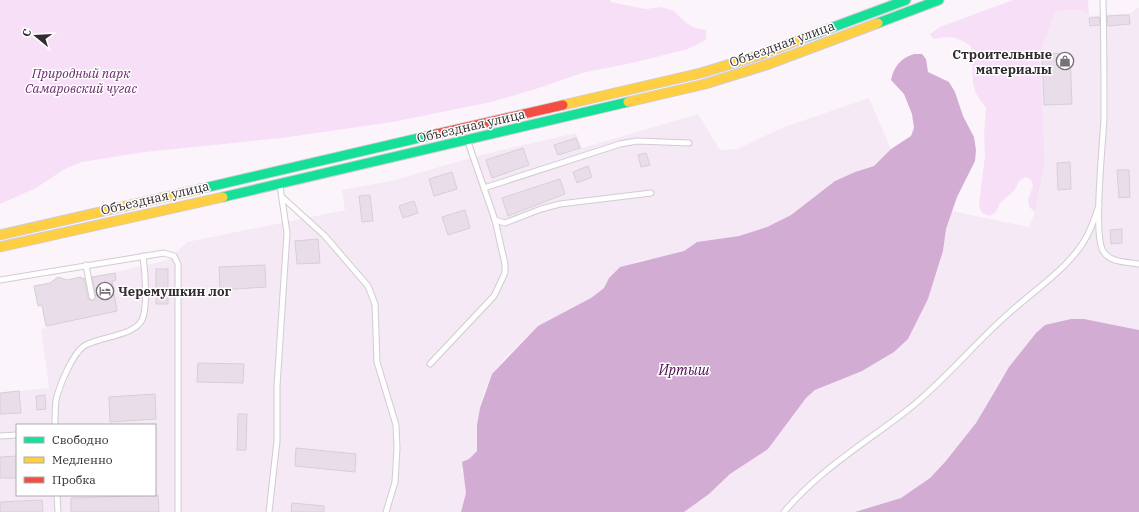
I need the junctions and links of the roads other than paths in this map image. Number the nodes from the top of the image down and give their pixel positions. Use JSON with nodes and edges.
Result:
{"nodes":[{"id":1,"x":906,"y":0,"type":"edge"},
{"id":2,"x":938,"y":0,"type":"edge"},
{"id":3,"x":1103,"y":0,"type":"edge"},
{"id":4,"x":465,"y":128,"type":"junction"},
{"id":5,"x":468,"y":140,"type":"junction"},
{"id":6,"x":689,"y":143,"type":"dead end"},
{"id":7,"x":277,"y":172,"type":"junction"},
{"id":8,"x":280,"y":184,"type":"junction"},
{"id":9,"x":484,"y":188,"type":"junction"},
{"id":10,"x":651,"y":193,"type":"dead end"},
{"id":11,"x":282,"y":197,"type":"junction"},
{"id":12,"x":1099,"y":205,"type":"junction"},
{"id":13,"x":495,"y":220,"type":"junction"},
{"id":14,"x":0,"y":235,"type":"edge"},
{"id":15,"x":0,"y":247,"type":"edge"},
{"id":16,"x":143,"y":256,"type":"junction"},
{"id":17,"x":1139,"y":264,"type":"edge"},
{"id":18,"x":86,"y":265,"type":"junction"},
{"id":19,"x":0,"y":280,"type":"edge"},
{"id":20,"x":92,"y":297,"type":"dead end"},
{"id":21,"x":430,"y":364,"type":"dead end"},
{"id":22,"x":55,"y":424,"type":"edge"},
{"id":23,"x":16,"y":435,"type":"edge"},
{"id":24,"x":0,"y":436,"type":"edge"},
{"id":25,"x":57,"y":496,"type":"edge"},
{"id":26,"x":58,"y":512,"type":"edge"},
{"id":27,"x":178,"y":512,"type":"edge"},
{"id":28,"x":269,"y":512,"type":"edge"},
{"id":29,"x":386,"y":512,"type":"edge"},
{"id":30,"x":784,"y":512,"type":"edge"}],
"edges":[{"from":1,"to":4,"type":"main road","name":"Объездная улица"},
{"from":2,"to":5,"type":"main road","name":"Объездная улица"},
{"from":3,"to":12,"type":"lane"},
{"from":4,"to":5,"type":"main road"},
{"from":4,"to":7,"type":"main road","name":"Объездная улица"},
{"from":5,"to":8,"type":"main road","name":"Объездная улица"},
{"from":5,"to":9,"type":"lane"},
{"from":6,"to":9,"type":"lane"},
{"from":7,"to":8,"type":"main road"},
{"from":7,"to":14,"type":"main road","name":"Объездная улица"},
{"from":8,"to":11,"type":"lane"},
{"from":8,"to":15,"type":"main road","name":"Объездная улица"},
{"from":9,"to":13,"type":"lane"},
{"from":10,"to":13,"type":"lane"},
{"from":11,"to":28,"type":"lane"},
{"from":11,"to":29,"type":"lane"},
{"from":12,"to":17,"type":"lane"},
{"from":12,"to":30,"type":"lane"},
{"from":13,"to":21,"type":"lane"},
{"from":16,"to":18,"type":"lane"},
{"from":16,"to":22,"type":"lane"},
{"from":16,"to":27,"type":"lane"},
{"from":18,"to":19,"type":"lane"},
{"from":18,"to":20,"type":"lane"},
{"from":23,"to":24,"type":"lane"},
{"from":25,"to":26,"type":"lane"}]}
